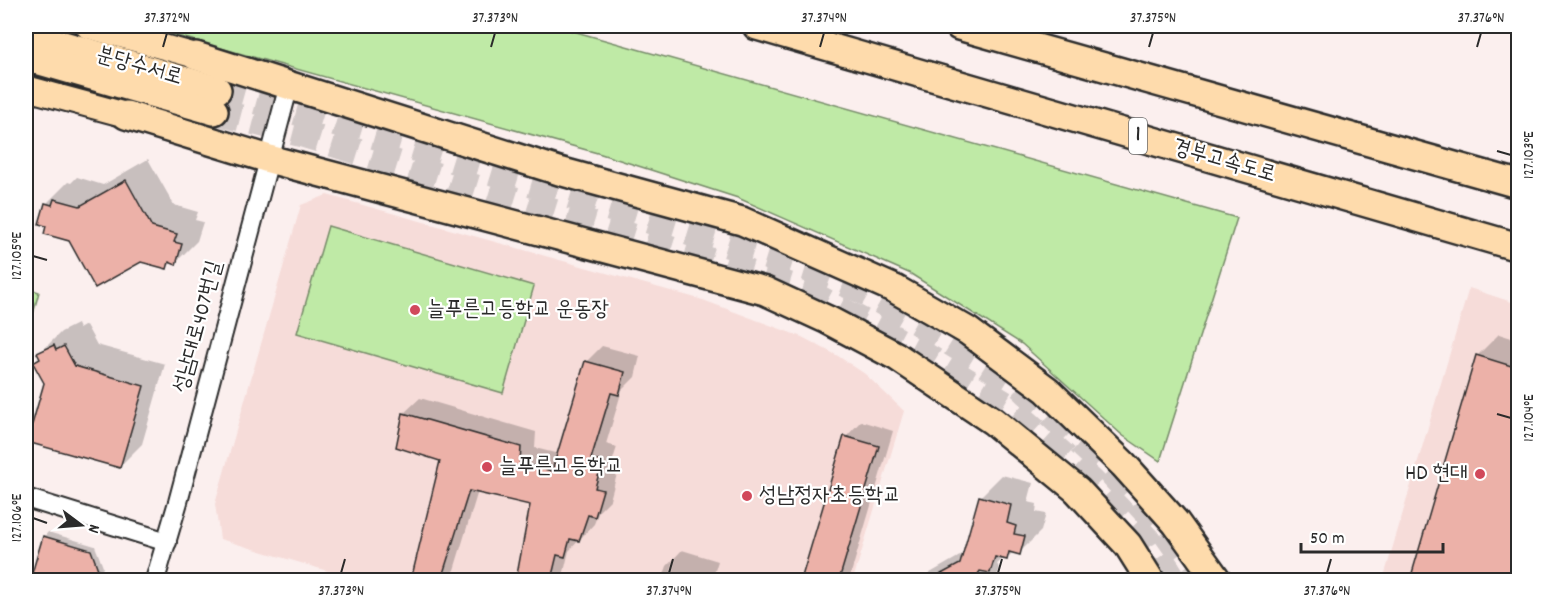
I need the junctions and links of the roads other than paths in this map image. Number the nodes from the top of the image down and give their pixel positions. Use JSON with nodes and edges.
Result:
{"nodes":[{"id":1,"x":88,"y":26,"type":"edge"},
{"id":2,"x":757,"y":26,"type":"edge"},
{"id":3,"x":959,"y":26,"type":"edge"},
{"id":4,"x":26,"y":34,"type":"edge"},
{"id":5,"x":196,"y":56,"type":"joint"},
{"id":6,"x":26,"y":57,"type":"edge"},
{"id":7,"x":289,"y":85,"type":"junction"},
{"id":8,"x":26,"y":87,"type":"edge"},
{"id":9,"x":126,"y":115,"type":"joint"},
{"id":10,"x":269,"y":159,"type":"junction"},
{"id":11,"x":1518,"y":184,"type":"edge"},
{"id":12,"x":1518,"y":247,"type":"edge"},
{"id":13,"x":26,"y":498,"type":"edge"},
{"id":14,"x":167,"y":542,"type":"junction"},
{"id":15,"x":155,"y":580,"type":"edge"},
{"id":16,"x":1150,"y":580,"type":"edge"},
{"id":17,"x":1217,"y":580,"type":"edge"}],
"edges":[{"from":1,"to":5,"type":"main road"},
{"from":2,"to":12,"type":"highway","name":"경부고속도로","number":"1"},
{"from":3,"to":11,"type":"highway"},
{"from":4,"to":6,"type":"highway","name":"분당수서로"},
{"from":5,"to":7,"type":"highway"},
{"from":7,"to":10,"type":"street","name":"성남대로407번길"},
{"from":7,"to":17,"type":"highway"},
{"from":8,"to":9,"type":"main road"},
{"from":9,"to":10,"type":"highway"},
{"from":10,"to":14,"type":"street","name":"성남대로407번길"},
{"from":10,"to":16,"type":"highway"},
{"from":13,"to":14,"type":"street"},
{"from":14,"to":15,"type":"street","name":"성남대로407번길"}]}
